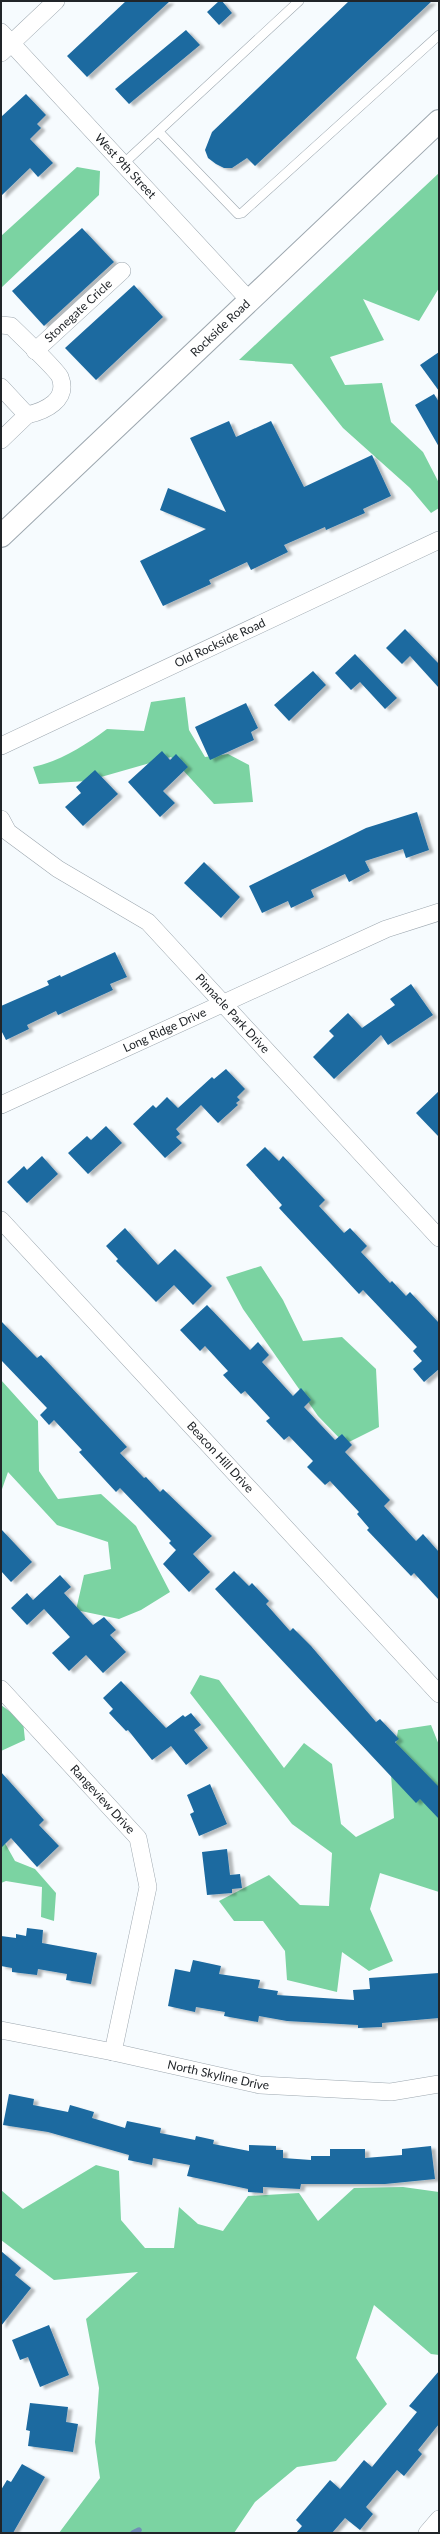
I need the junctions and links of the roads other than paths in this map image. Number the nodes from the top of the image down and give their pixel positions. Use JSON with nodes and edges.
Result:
{"nodes":[{"id":1,"x":56,"y":1,"type":"edge"},
{"id":2,"x":299,"y":1,"type":"edge"},
{"id":3,"x":439,"y":35,"type":"edge"},
{"id":4,"x":4,"y":43,"type":"edge"},
{"id":5,"x":439,"y":121,"type":"edge"},
{"id":6,"x":159,"y":132,"type":"junction"},
{"id":7,"x":122,"y":165,"type":"junction"},
{"id":8,"x":122,"y":271,"type":"dead end"},
{"id":9,"x":250,"y":301,"type":"junction"},
{"id":10,"x":1,"y":325,"type":"edge"},
{"id":11,"x":36,"y":351,"type":"junction"},
{"id":12,"x":1,"y":387,"type":"edge"},
{"id":13,"x":27,"y":415,"type":"junction"},
{"id":14,"x":1,"y":440,"type":"edge"},
{"id":15,"x":1,"y":536,"type":"edge"},
{"id":16,"x":439,"y":540,"type":"edge"},
{"id":17,"x":1,"y":746,"type":"edge"},
{"id":18,"x":1,"y":819,"type":"edge"},
{"id":19,"x":439,"y":912,"type":"edge"},
{"id":20,"x":222,"y":1005,"type":"junction"},
{"id":21,"x":1,"y":1105,"type":"edge"},
{"id":22,"x":1,"y":1220,"type":"edge"},
{"id":23,"x":439,"y":1238,"type":"edge"},
{"id":24,"x":1,"y":1689,"type":"edge"},
{"id":25,"x":439,"y":1694,"type":"edge"},
{"id":26,"x":1,"y":2030,"type":"edge"},
{"id":27,"x":113,"y":2052,"type":"junction"},
{"id":28,"x":439,"y":2084,"type":"edge"},
{"id":29,"x":439,"y":2519,"type":"edge"},
{"id":30,"x":427,"y":2533,"type":"edge"}],
"edges":[{"from":1,"to":4,"type":"street"},
{"from":2,"to":6,"type":"lane"},
{"from":3,"to":6,"type":"lane"},
{"from":4,"to":7,"type":"street","name":"West 9th Street"},
{"from":5,"to":9,"type":"main road","name":"Rockside Road"},
{"from":6,"to":7,"type":"lane"},
{"from":7,"to":9,"type":"street","name":"West 9th Street"},
{"from":8,"to":11,"type":"street","name":"Stonegate Cricle"},
{"from":9,"to":15,"type":"main road","name":"Rockside Road"},
{"from":10,"to":11,"type":"street","name":"Stonegate Cricle"},
{"from":11,"to":13,"type":"street","name":"Stonegate Cricle"},
{"from":12,"to":13,"type":"street"},
{"from":13,"to":14,"type":"street"},
{"from":16,"to":17,"type":"street","name":"Old Rockside Road"},
{"from":18,"to":20,"type":"street","name":"Pinnacle Park Drive"},
{"from":19,"to":20,"type":"street","name":"Long Ridge Drive"},
{"from":20,"to":21,"type":"street","name":"Long Ridge Drive"},
{"from":20,"to":23,"type":"street","name":"Pinnacle Park Drive"},
{"from":22,"to":25,"type":"street","name":"Beacon Hill Drive"},
{"from":24,"to":27,"type":"street","name":"Rangeview Drive"},
{"from":26,"to":27,"type":"street","name":"North Skyline Drive"},
{"from":27,"to":28,"type":"street","name":"North Skyline Drive"},
{"from":29,"to":30,"type":"street"}]}
